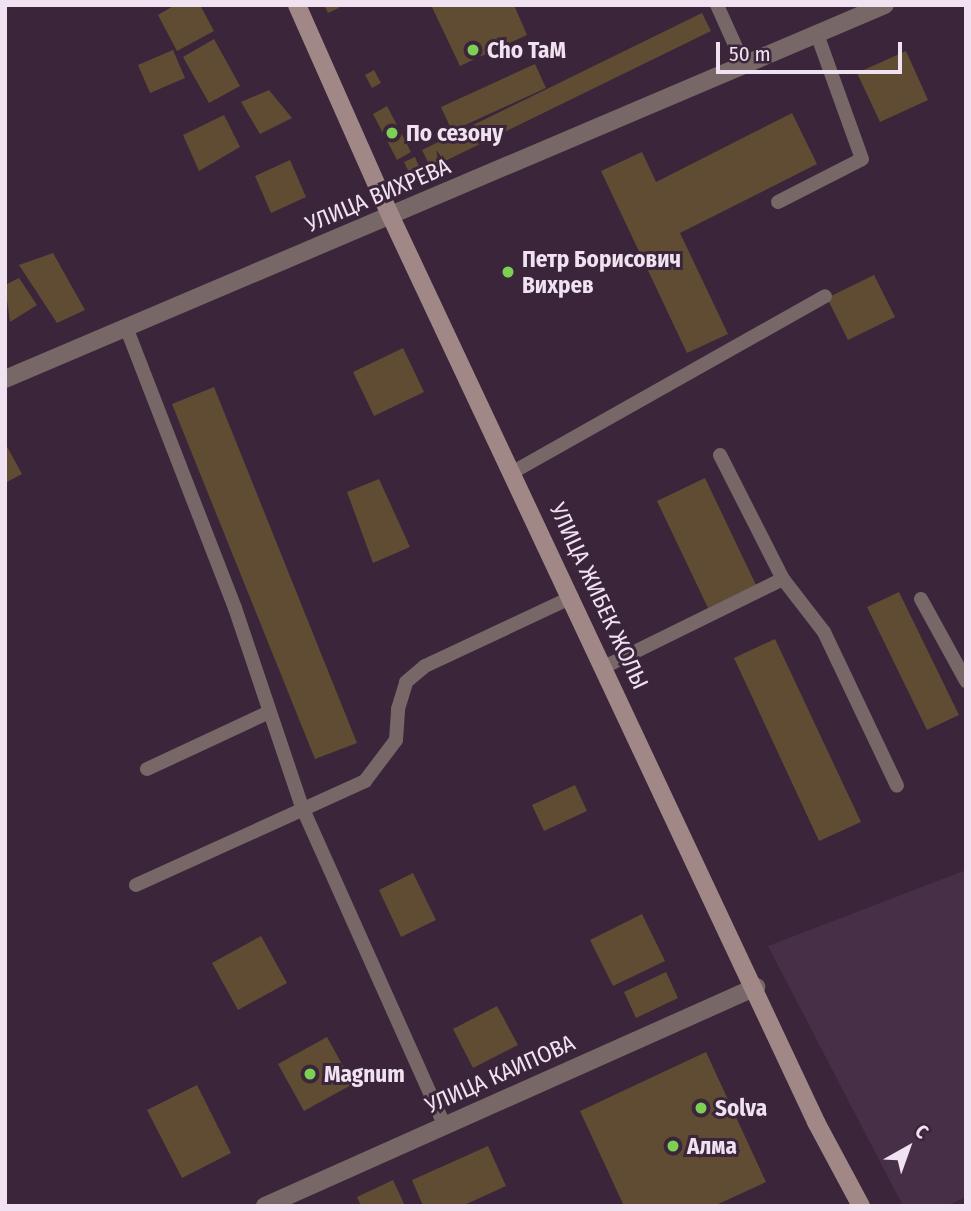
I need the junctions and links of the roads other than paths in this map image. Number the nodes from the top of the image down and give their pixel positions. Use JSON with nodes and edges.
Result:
{"nodes":[{"id":1,"x":297,"y":5,"type":"edge"},
{"id":2,"x":717,"y":5,"type":"edge"},
{"id":3,"x":885,"y":5,"type":"edge"},
{"id":4,"x":817,"y":34,"type":"junction"},
{"id":5,"x":744,"y":65,"type":"junction"},
{"id":6,"x":778,"y":202,"type":"dead end"},
{"id":7,"x":391,"y":217,"type":"junction"},
{"id":8,"x":825,"y":296,"type":"dead end"},
{"id":9,"x":126,"y":327,"type":"junction"},
{"id":10,"x":5,"y":379,"type":"edge"},
{"id":11,"x":720,"y":455,"type":"dead end"},
{"id":12,"x":513,"y":472,"type":"junction"},
{"id":13,"x":782,"y":579,"type":"junction"},
{"id":14,"x":572,"y":597,"type":"junction"},
{"id":15,"x":921,"y":600,"type":"dead end"},
{"id":16,"x":604,"y":667,"type":"junction"},
{"id":17,"x":966,"y":681,"type":"edge"},
{"id":18,"x":269,"y":712,"type":"junction"},
{"id":19,"x":147,"y":769,"type":"dead end"},
{"id":20,"x":897,"y":786,"type":"dead end"},
{"id":21,"x":302,"y":807,"type":"junction"},
{"id":22,"x":136,"y":885,"type":"dead end"},
{"id":23,"x":756,"y":987,"type":"junction"},
{"id":24,"x":445,"y":1126,"type":"junction"},
{"id":25,"x":264,"y":1206,"type":"edge"},
{"id":26,"x":861,"y":1206,"type":"edge"}],
"edges":[{"from":1,"to":7,"type":"main road","name":"УЛИЦА ЖИБЕК ЖОЛЫ"},
{"from":2,"to":5,"type":"lane"},
{"from":3,"to":4,"type":"street","name":"УЛИЦА ВИХРЕВА"},
{"from":4,"to":5,"type":"street","name":"УЛИЦА ВИХРЕВА"},
{"from":4,"to":6,"type":"lane"},
{"from":5,"to":7,"type":"street","name":"УЛИЦА ВИХРЕВА"},
{"from":7,"to":9,"type":"street","name":"УЛИЦА ВИХРЕВА"},
{"from":7,"to":12,"type":"main road","name":"УЛИЦА ЖИБЕК ЖОЛЫ"},
{"from":8,"to":12,"type":"lane"},
{"from":9,"to":10,"type":"street","name":"УЛИЦА ВИХРЕВА"},
{"from":9,"to":18,"type":"lane"},
{"from":11,"to":13,"type":"lane"},
{"from":12,"to":14,"type":"main road","name":"УЛИЦА ЖИБЕК ЖОЛЫ"},
{"from":13,"to":16,"type":"lane"},
{"from":13,"to":20,"type":"lane"},
{"from":14,"to":16,"type":"main road","name":"УЛИЦА ЖИБЕК ЖОЛЫ"},
{"from":14,"to":21,"type":"lane"},
{"from":15,"to":17,"type":"lane"},
{"from":16,"to":23,"type":"main road","name":"УЛИЦА ЖИБЕК ЖОЛЫ"},
{"from":18,"to":19,"type":"lane"},
{"from":18,"to":21,"type":"lane"},
{"from":21,"to":22,"type":"lane"},
{"from":21,"to":24,"type":"lane"},
{"from":23,"to":24,"type":"street","name":"УЛИЦА КАИПОВА"},
{"from":23,"to":26,"type":"main road","name":"УЛИЦА ЖИБЕК ЖОЛЫ"},
{"from":24,"to":25,"type":"street","name":"УЛИЦА КАИПОВА"}]}
